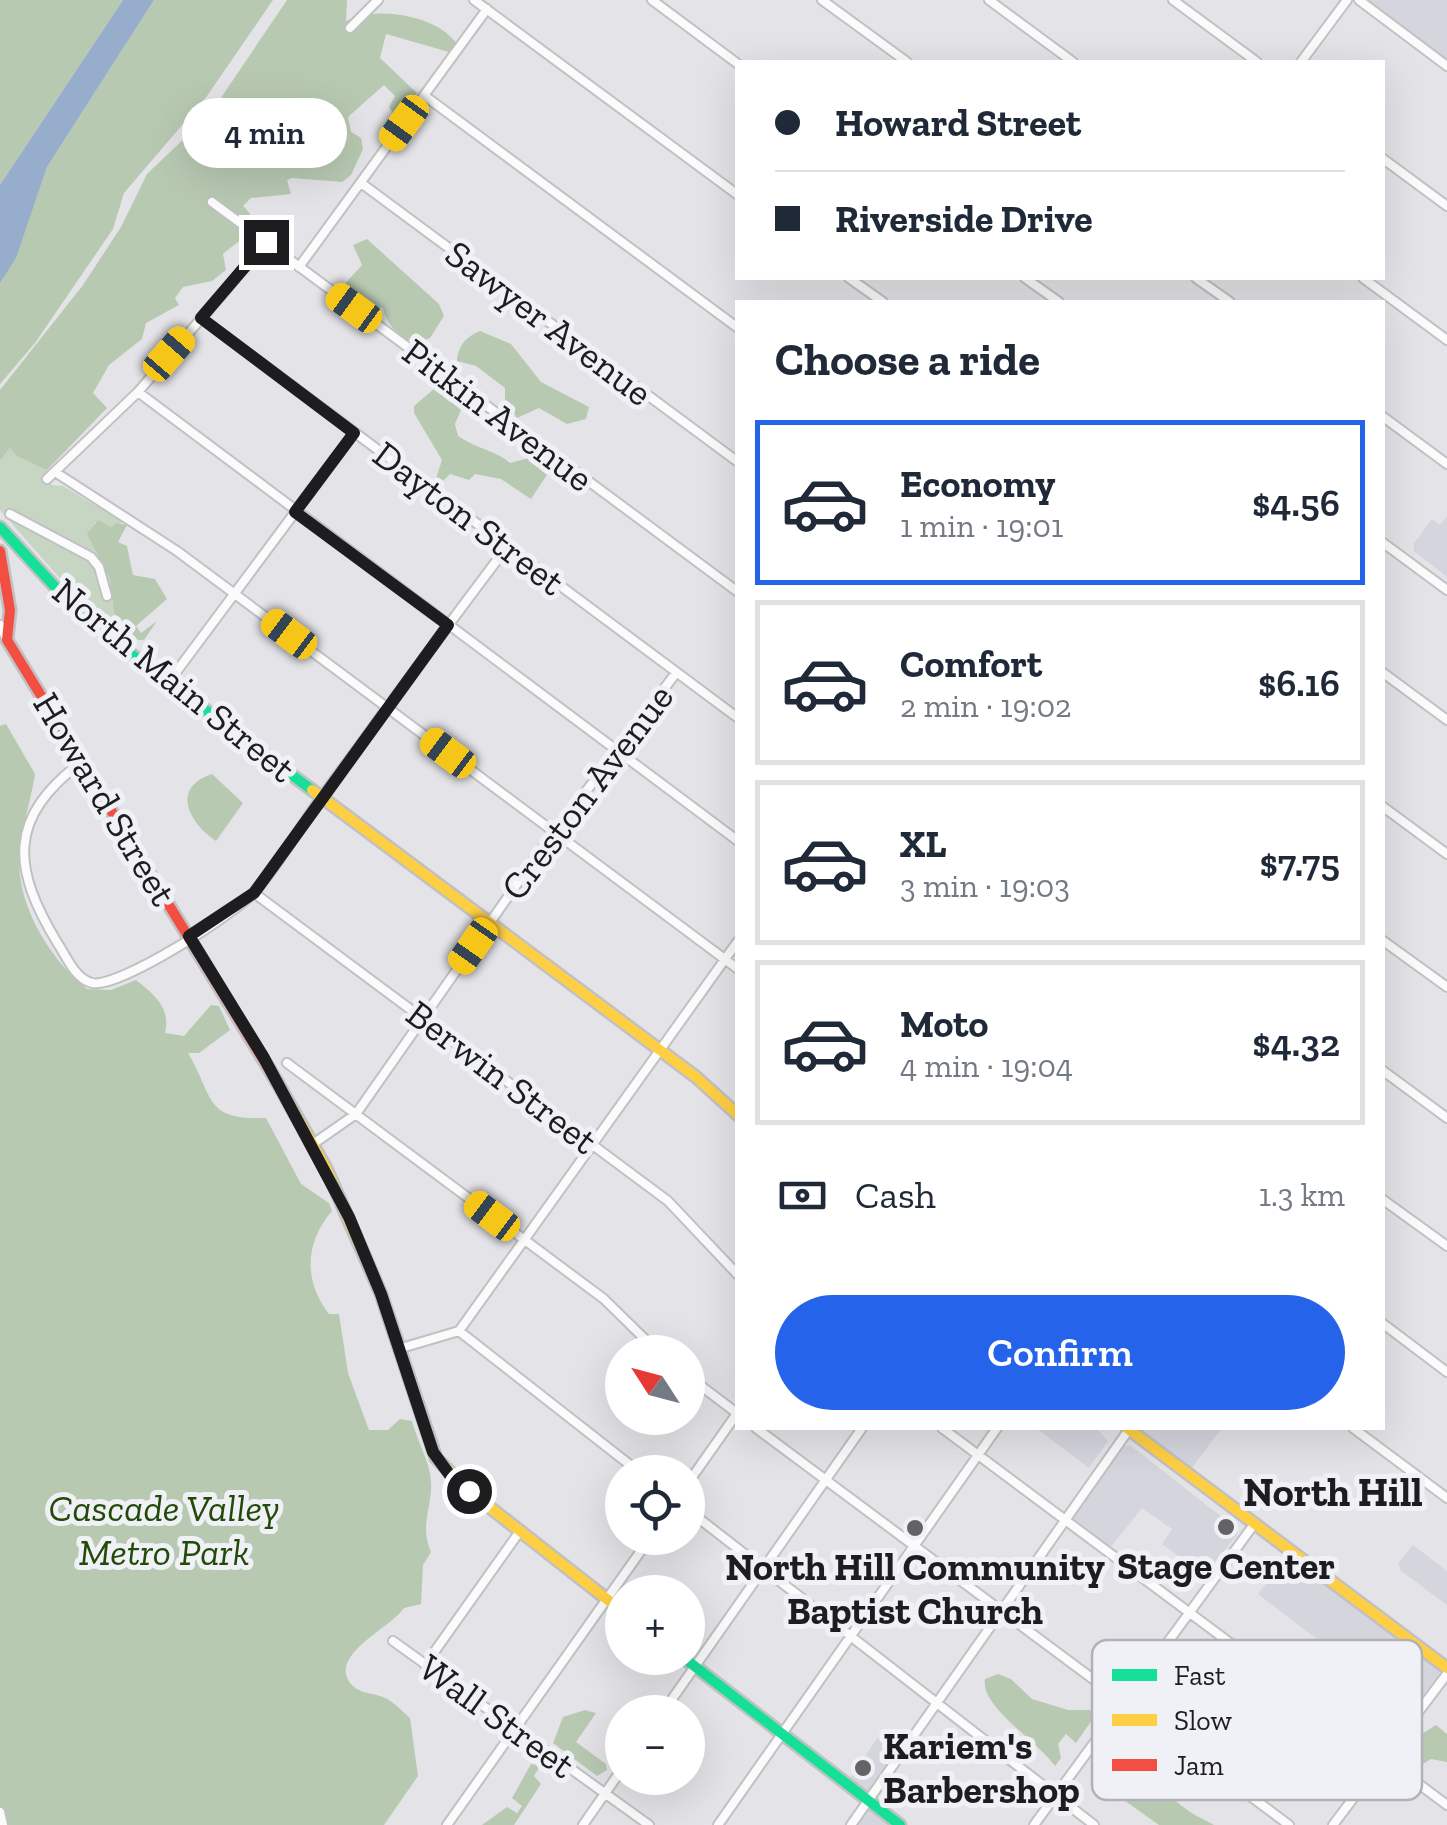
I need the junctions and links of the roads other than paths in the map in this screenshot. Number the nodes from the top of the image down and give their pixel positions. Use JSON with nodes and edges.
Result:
{"nodes":[{"id":1,"x":378,"y":0,"type":"edge"},
{"id":2,"x":474,"y":0,"type":"edge"},
{"id":3,"x":652,"y":0,"type":"edge"},
{"id":4,"x":822,"y":0,"type":"edge"},
{"id":5,"x":989,"y":0,"type":"edge"},
{"id":6,"x":1173,"y":0,"type":"edge"},
{"id":7,"x":1348,"y":0,"type":"edge"},
{"id":8,"x":1359,"y":0,"type":"edge"},
{"id":9,"x":487,"y":9,"type":"junction"},
{"id":10,"x":350,"y":28,"type":"dead end"},
{"id":11,"x":903,"y":60,"type":"edge"},
{"id":12,"x":1070,"y":60,"type":"edge"},
{"id":13,"x":1255,"y":60,"type":"edge"},
{"id":14,"x":1303,"y":60,"type":"edge"},
{"id":15,"x":735,"y":62,"type":"edge"},
{"id":16,"x":1447,"y":66,"type":"edge"},
{"id":17,"x":425,"y":96,"type":"junction"},
{"id":18,"x":1385,"y":160,"type":"edge"},
{"id":19,"x":360,"y":184,"type":"junction"},
{"id":20,"x":735,"y":194,"type":"edge"},
{"id":21,"x":212,"y":202,"type":"dead end"},
{"id":22,"x":1447,"y":206,"type":"edge"},
{"id":23,"x":266,"y":242,"type":"junction"},
{"id":24,"x":300,"y":267,"type":"junction"},
{"id":25,"x":852,"y":280,"type":"edge"},
{"id":26,"x":1028,"y":280,"type":"edge"},
{"id":27,"x":1199,"y":280,"type":"edge"},
{"id":28,"x":1366,"y":280,"type":"edge"},
{"id":29,"x":880,"y":300,"type":"edge"},
{"id":30,"x":1056,"y":300,"type":"edge"},
{"id":31,"x":1227,"y":300,"type":"edge"},
{"id":32,"x":201,"y":318,"type":"junction"},
{"id":33,"x":735,"y":326,"type":"edge"},
{"id":34,"x":1447,"y":340,"type":"edge"},
{"id":35,"x":138,"y":392,"type":"junction"},
{"id":36,"x":1385,"y":418,"type":"edge"},
{"id":37,"x":354,"y":433,"type":"junction"},
{"id":38,"x":735,"y":460,"type":"edge"},
{"id":39,"x":1447,"y":464,"type":"edge"},
{"id":40,"x":56,"y":472,"type":"junction"},
{"id":41,"x":47,"y":479,"type":"dead end"},
{"id":42,"x":295,"y":512,"type":"junction"},
{"id":43,"x":10,"y":514,"type":"dead end"},
{"id":44,"x":0,"y":527,"type":"edge"},
{"id":45,"x":1385,"y":544,"type":"edge"},
{"id":46,"x":507,"y":547,"type":"junction"},
{"id":47,"x":0,"y":551,"type":"edge"},
{"id":48,"x":735,"y":590,"type":"edge"},
{"id":49,"x":1447,"y":590,"type":"edge"},
{"id":50,"x":234,"y":594,"type":"junction"},
{"id":51,"x":107,"y":596,"type":"dead end"},
{"id":52,"x":0,"y":625,"type":"edge"},
{"id":53,"x":448,"y":625,"type":"junction"},
{"id":54,"x":8,"y":640,"type":"junction"},
{"id":55,"x":676,"y":673,"type":"junction"},
{"id":56,"x":1385,"y":674,"type":"edge"},
{"id":57,"x":168,"y":683,"type":"junction"},
{"id":58,"x":387,"y":707,"type":"junction"},
{"id":59,"x":735,"y":716,"type":"edge"},
{"id":60,"x":1447,"y":720,"type":"edge"},
{"id":61,"x":616,"y":750,"type":"junction"},
{"id":62,"x":84,"y":760,"type":"junction"},
{"id":63,"x":322,"y":798,"type":"junction"},
{"id":64,"x":1385,"y":808,"type":"edge"},
{"id":65,"x":555,"y":832,"type":"junction"},
{"id":66,"x":735,"y":839,"type":"edge"},
{"id":67,"x":1447,"y":854,"type":"edge"},
{"id":68,"x":254,"y":893,"type":"junction"},
{"id":69,"x":490,"y":923,"type":"junction"},
{"id":70,"x":189,"y":936,"type":"junction"},
{"id":71,"x":1385,"y":942,"type":"edge"},
{"id":72,"x":735,"y":945,"type":"edge"},
{"id":73,"x":724,"y":958,"type":"junction"},
{"id":74,"x":735,"y":967,"type":"edge"},
{"id":75,"x":1447,"y":987,"type":"edge"},
{"id":76,"x":423,"y":1018,"type":"junction"},
{"id":77,"x":658,"y":1048,"type":"junction"},
{"id":78,"x":287,"y":1063,"type":"dead end"},
{"id":79,"x":1385,"y":1072,"type":"edge"},
{"id":80,"x":735,"y":1112,"type":"edge"},
{"id":81,"x":356,"y":1114,"type":"junction"},
{"id":82,"x":1447,"y":1118,"type":"edge"},
{"id":83,"x":591,"y":1143,"type":"junction"},
{"id":84,"x":313,"y":1144,"type":"junction"},
{"id":85,"x":1385,"y":1200,"type":"edge"},
{"id":86,"x":524,"y":1239,"type":"junction"},
{"id":87,"x":1447,"y":1246,"type":"edge"},
{"id":88,"x":735,"y":1272,"type":"edge"},
{"id":89,"x":1385,"y":1325,"type":"edge"},
{"id":90,"x":459,"y":1331,"type":"junction"},
{"id":91,"x":641,"y":1335,"type":"edge"},
{"id":92,"x":398,"y":1349,"type":"junction"},
{"id":93,"x":1447,"y":1372,"type":"edge"},
{"id":94,"x":705,"y":1389,"type":"edge"},
{"id":95,"x":735,"y":1411,"type":"edge"},
{"id":96,"x":735,"y":1416,"type":"edge"},
{"id":97,"x":759,"y":1430,"type":"edge"},
{"id":98,"x":861,"y":1430,"type":"edge"},
{"id":99,"x":945,"y":1430,"type":"edge"},
{"id":100,"x":996,"y":1430,"type":"edge"},
{"id":101,"x":1128,"y":1430,"type":"edge"},
{"id":102,"x":1132,"y":1430,"type":"edge"},
{"id":103,"x":1355,"y":1430,"type":"edge"},
{"id":104,"x":978,"y":1454,"type":"junction"},
{"id":105,"x":617,"y":1455,"type":"edge"},
{"id":106,"x":705,"y":1459,"type":"edge"},
{"id":107,"x":825,"y":1479,"type":"junction"},
{"id":108,"x":1447,"y":1498,"type":"edge"},
{"id":109,"x":1066,"y":1520,"type":"junction"},
{"id":110,"x":705,"y":1523,"type":"edge"},
{"id":111,"x":1255,"y":1523,"type":"junction"},
{"id":112,"x":520,"y":1531,"type":"junction"},
{"id":113,"x":914,"y":1546,"type":"junction"},
{"id":114,"x":763,"y":1569,"type":"junction"},
{"id":115,"x":605,"y":1597,"type":"edge"},
{"id":116,"x":605,"y":1599,"type":"edge"},
{"id":117,"x":1002,"y":1610,"type":"junction"},
{"id":118,"x":1188,"y":1612,"type":"junction"},
{"id":119,"x":850,"y":1635,"type":"junction"},
{"id":120,"x":1167,"y":1640,"type":"edge"},
{"id":121,"x":1226,"y":1640,"type":"edge"},
{"id":122,"x":1408,"y":1640,"type":"edge"},
{"id":123,"x":392,"y":1642,"type":"dead end"},
{"id":124,"x":1422,"y":1651,"type":"edge"},
{"id":125,"x":705,"y":1652,"type":"edge"},
{"id":126,"x":425,"y":1664,"type":"junction"},
{"id":127,"x":1447,"y":1670,"type":"edge"},
{"id":128,"x":705,"y":1674,"type":"edge"},
{"id":129,"x":1092,"y":1678,"type":"edge"},
{"id":130,"x":937,"y":1702,"type":"junction"},
{"id":131,"x":1422,"y":1705,"type":"edge"},
{"id":132,"x":516,"y":1729,"type":"junction"},
{"id":133,"x":782,"y":1734,"type":"junction"},
{"id":134,"x":1092,"y":1742,"type":"edge"},
{"id":135,"x":1422,"y":1786,"type":"edge"},
{"id":136,"x":605,"y":1793,"type":"edge"},
{"id":137,"x":605,"y":1795,"type":"edge"},
{"id":138,"x":607,"y":1795,"type":"edge"},
{"id":139,"x":1054,"y":1796,"type":"junction"},
{"id":140,"x":868,"y":1800,"type":"junction"},
{"id":141,"x":1255,"y":1800,"type":"edge"},
{"id":142,"x":1353,"y":1800,"type":"edge"},
{"id":143,"x":1447,"y":1805,"type":"edge"},
{"id":144,"x":0,"y":1812,"type":"edge"},
{"id":145,"x":449,"y":1824,"type":"edge"},
{"id":146,"x":3,"y":1825,"type":"edge"},
{"id":147,"x":583,"y":1825,"type":"edge"},
{"id":148,"x":649,"y":1825,"type":"edge"},
{"id":149,"x":718,"y":1825,"type":"edge"},
{"id":150,"x":851,"y":1825,"type":"edge"},
{"id":151,"x":900,"y":1825,"type":"edge"},
{"id":152,"x":1034,"y":1825,"type":"edge"},
{"id":153,"x":1094,"y":1825,"type":"edge"},
{"id":154,"x":1288,"y":1825,"type":"edge"},
{"id":155,"x":1334,"y":1825,"type":"edge"}],
"edges":[{"from":1,"to":10,"type":"street"},
{"from":2,"to":9,"type":"street"},
{"from":3,"to":15,"type":"street"},
{"from":4,"to":11,"type":"street"},
{"from":5,"to":12,"type":"street"},
{"from":6,"to":13,"type":"street"},
{"from":7,"to":14,"type":"street"},
{"from":8,"to":16,"type":"street"},
{"from":9,"to":17,"type":"street"},
{"from":9,"to":20,"type":"street"},
{"from":17,"to":19,"type":"street"},
{"from":17,"to":33,"type":"street"},
{"from":18,"to":22,"type":"street"},
{"from":19,"to":24,"type":"street"},
{"from":19,"to":38,"type":"street","name":"Sawyer Avenue"},
{"from":21,"to":23,"type":"street","name":"Pitkin Avenue"},
{"from":23,"to":24,"type":"street","name":"Pitkin Avenue"},
{"from":23,"to":32,"type":"street"},
{"from":24,"to":48,"type":"street","name":"Pitkin Avenue"},
{"from":25,"to":29,"type":"street"},
{"from":26,"to":30,"type":"street"},
{"from":27,"to":31,"type":"street"},
{"from":28,"to":34,"type":"street"},
{"from":32,"to":35,"type":"street"},
{"from":32,"to":37,"type":"street","name":"Dayton Street"},
{"from":35,"to":40,"type":"street"},
{"from":35,"to":42,"type":"street"},
{"from":36,"to":39,"type":"street"},
{"from":37,"to":42,"type":"street"},
{"from":37,"to":46,"type":"street","name":"Dayton Street"},
{"from":40,"to":41,"type":"street"},
{"from":40,"to":50,"type":"street"},
{"from":42,"to":50,"type":"street"},
{"from":42,"to":53,"type":"street"},
{"from":43,"to":51,"type":"street"},
{"from":44,"to":57,"type":"main road","name":"North Main Street"},
{"from":45,"to":49,"type":"street"},
{"from":46,"to":53,"type":"street"},
{"from":46,"to":55,"type":"street","name":"Dayton Street"},
{"from":47,"to":54,"type":"main road"},
{"from":50,"to":57,"type":"street"},
{"from":50,"to":58,"type":"street"},
{"from":52,"to":54,"type":"street","name":"Howard Street"},
{"from":53,"to":58,"type":"street"},
{"from":53,"to":61,"type":"street"},
{"from":54,"to":62,"type":"main road","name":"Howard Street"},
{"from":55,"to":59,"type":"street","name":"Dayton Street"},
{"from":55,"to":61,"type":"street","name":"Creston Avenue"},
{"from":56,"to":60,"type":"street"},
{"from":57,"to":63,"type":"main road","name":"North Main Street"},
{"from":58,"to":63,"type":"street"},
{"from":58,"to":65,"type":"street"},
{"from":61,"to":65,"type":"street","name":"Creston Avenue"},
{"from":61,"to":66,"type":"street"},
{"from":62,"to":70,"type":"main road","name":"Howard Street"},
{"from":62,"to":70,"type":"street"},
{"from":63,"to":68,"type":"street"},
{"from":63,"to":69,"type":"main road","name":"North Main Street"},
{"from":64,"to":67,"type":"street"},
{"from":65,"to":69,"type":"street","name":"Creston Avenue"},
{"from":65,"to":73,"type":"street"},
{"from":68,"to":70,"type":"street"},
{"from":68,"to":76,"type":"street","name":"Berwin Street"},
{"from":69,"to":76,"type":"street","name":"Creston Avenue"},
{"from":69,"to":77,"type":"main road","name":"North Main Street"},
{"from":70,"to":84,"type":"main road","name":"Howard Street"},
{"from":71,"to":75,"type":"street"},
{"from":72,"to":73,"type":"street"},
{"from":73,"to":74,"type":"street"},
{"from":73,"to":77,"type":"street"},
{"from":76,"to":81,"type":"street","name":"Creston Avenue"},
{"from":76,"to":83,"type":"street","name":"Berwin Street"},
{"from":77,"to":80,"type":"main road","name":"North Main Street"},
{"from":77,"to":83,"type":"street"},
{"from":78,"to":81,"type":"street"},
{"from":79,"to":82,"type":"street"},
{"from":81,"to":84,"type":"street","name":"Creston Avenue"},
{"from":81,"to":86,"type":"street"},
{"from":83,"to":86,"type":"street"},
{"from":83,"to":88,"type":"street","name":"Berwin Street"},
{"from":84,"to":92,"type":"main road","name":"Howard Street"},
{"from":85,"to":87,"type":"street"},
{"from":86,"to":90,"type":"street"},
{"from":86,"to":91,"type":"street"},
{"from":89,"to":93,"type":"street"},
{"from":90,"to":92,"type":"street"},
{"from":90,"to":105,"type":"street"},
{"from":92,"to":112,"type":"main road","name":"Howard Street"},
{"from":94,"to":95,"type":"street"},
{"from":96,"to":106,"type":"street"},
{"from":97,"to":107,"type":"street"},
{"from":98,"to":107,"type":"street"},
{"from":99,"to":104,"type":"street"},
{"from":100,"to":104,"type":"street"},
{"from":101,"to":109,"type":"street"},
{"from":102,"to":111,"type":"main road"},
{"from":103,"to":108,"type":"street"},
{"from":104,"to":109,"type":"street"},
{"from":104,"to":113,"type":"street"},
{"from":107,"to":113,"type":"street"},
{"from":107,"to":114,"type":"street"},
{"from":109,"to":117,"type":"street"},
{"from":109,"to":118,"type":"street"},
{"from":110,"to":114,"type":"street"},
{"from":111,"to":118,"type":"street"},
{"from":111,"to":122,"type":"main road"},
{"from":112,"to":115,"type":"main road","name":"Howard Street"},
{"from":112,"to":126,"type":"street"},
{"from":113,"to":117,"type":"street"},
{"from":113,"to":119,"type":"street"},
{"from":114,"to":119,"type":"street"},
{"from":114,"to":125,"type":"street"},
{"from":116,"to":132,"type":"street"},
{"from":117,"to":129,"type":"street"},
{"from":117,"to":130,"type":"street"},
{"from":118,"to":120,"type":"street"},
{"from":118,"to":121,"type":"street"},
{"from":119,"to":130,"type":"street"},
{"from":119,"to":133,"type":"street"},
{"from":123,"to":126,"type":"street","name":"Wall Street"},
{"from":124,"to":127,"type":"main road"},
{"from":126,"to":132,"type":"street","name":"Wall Street"},
{"from":127,"to":131,"type":"street"},
{"from":128,"to":133,"type":"main road"},
{"from":130,"to":139,"type":"street"},
{"from":130,"to":140,"type":"street"},
{"from":132,"to":136,"type":"street","name":"Wall Street"},
{"from":132,"to":145,"type":"street"},
{"from":133,"to":140,"type":"main road"},
{"from":133,"to":149,"type":"street"},
{"from":134,"to":139,"type":"street"},
{"from":135,"to":143,"type":"street"},
{"from":137,"to":147,"type":"street"},
{"from":138,"to":148,"type":"street","name":"Wall Street"},
{"from":139,"to":152,"type":"street"},
{"from":139,"to":153,"type":"street"},
{"from":140,"to":150,"type":"street"},
{"from":140,"to":151,"type":"main road"},
{"from":141,"to":154,"type":"street"},
{"from":142,"to":155,"type":"street"},
{"from":144,"to":146,"type":"street"}]}
